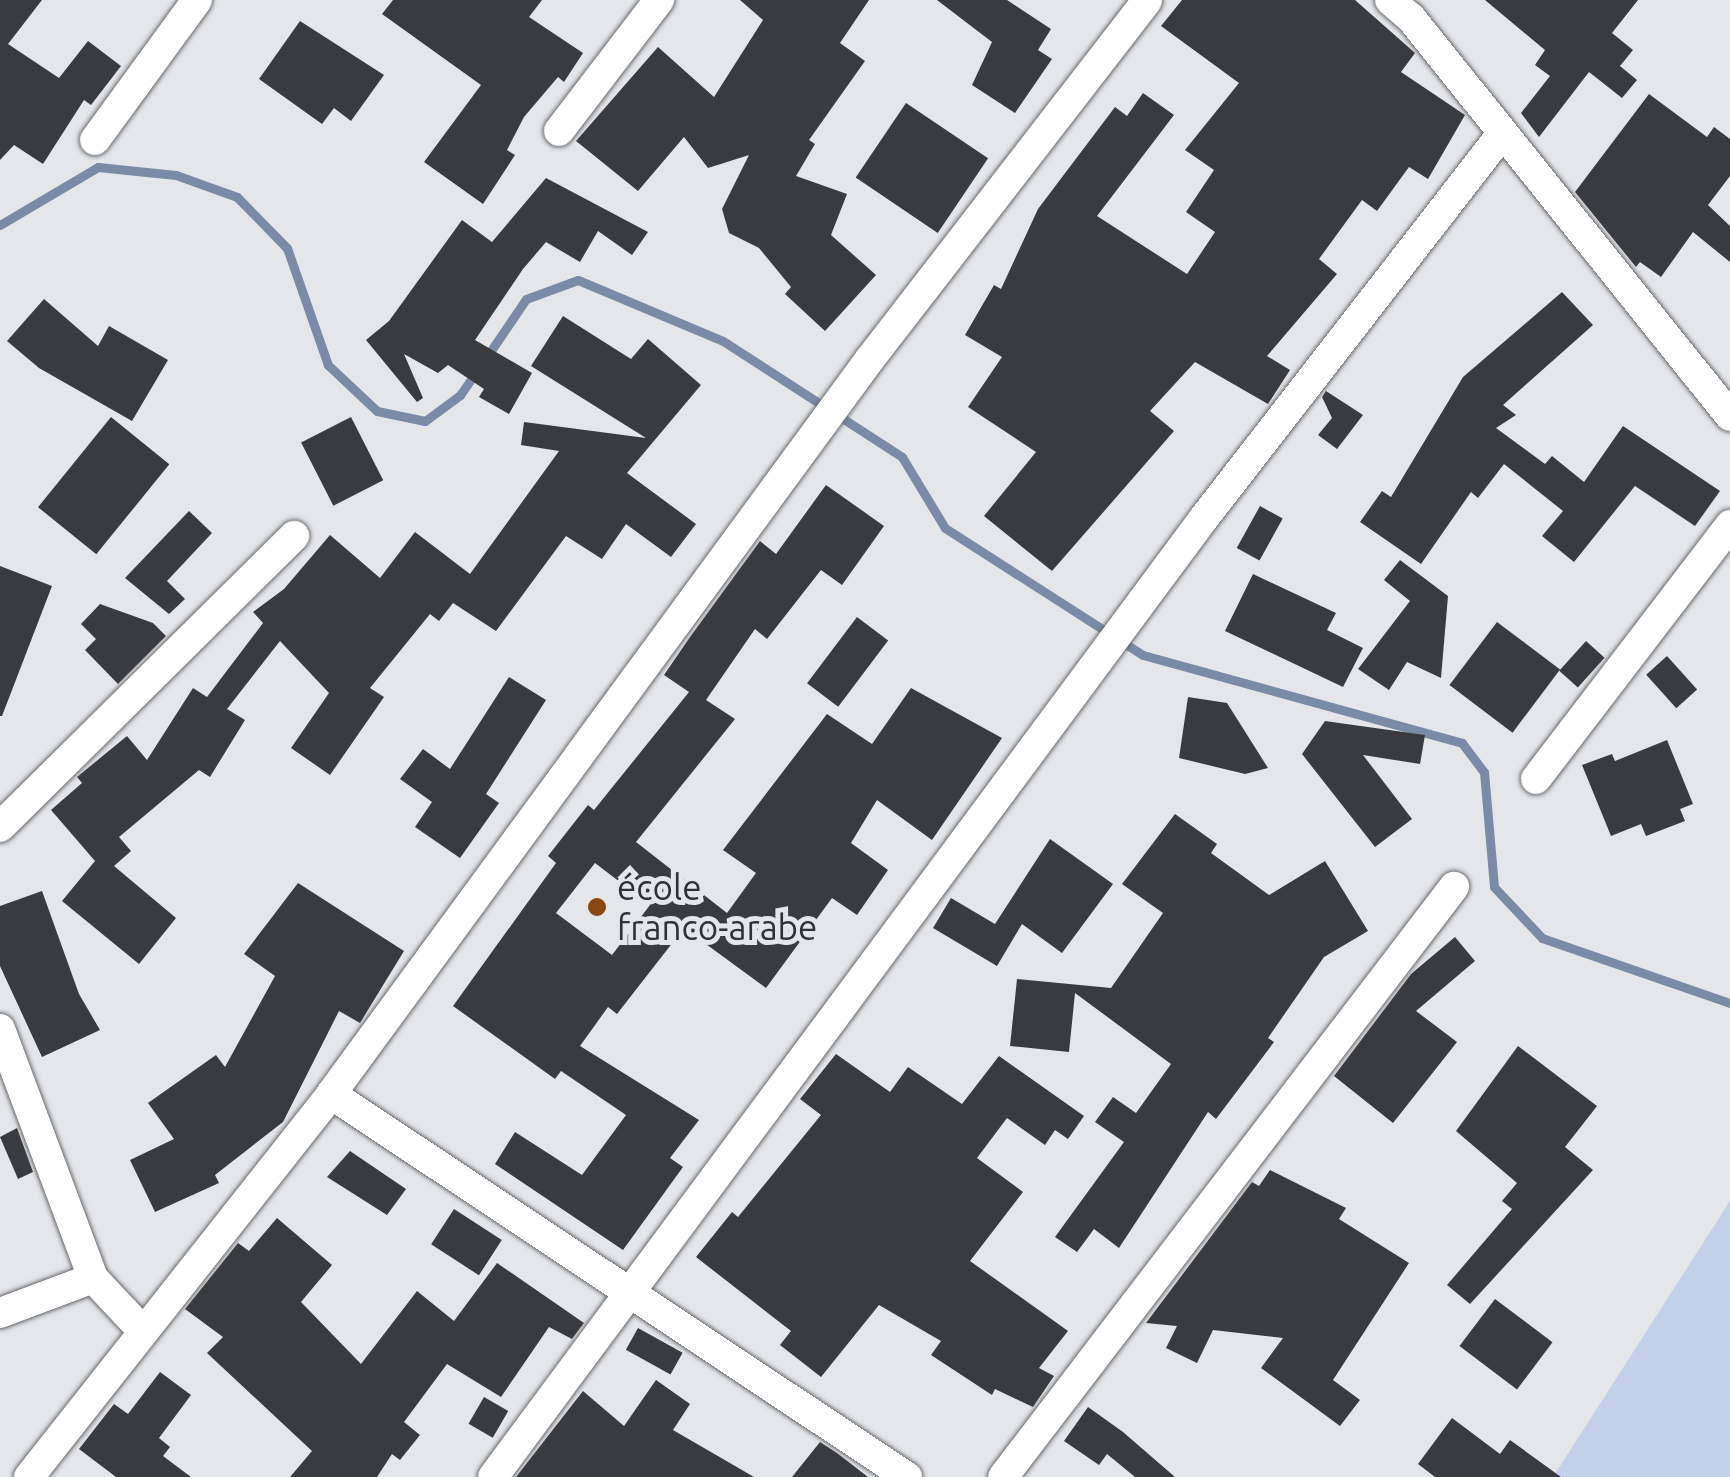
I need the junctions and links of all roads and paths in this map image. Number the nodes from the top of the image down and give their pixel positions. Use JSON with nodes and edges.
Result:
{"nodes":[{"id":1,"x":197,"y":0,"type":"edge"},
{"id":2,"x":659,"y":0,"type":"edge"},
{"id":3,"x":1147,"y":0,"type":"edge"},
{"id":4,"x":1390,"y":0,"type":"edge"},
{"id":5,"x":559,"y":131,"type":"dead end"},
{"id":6,"x":1502,"y":134,"type":"junction"},
{"id":7,"x":95,"y":140,"type":"dead end"},
{"id":8,"x":1730,"y":416,"type":"edge"},
{"id":9,"x":1730,"y":526,"type":"edge"},
{"id":10,"x":294,"y":536,"type":"dead end"},
{"id":11,"x":1536,"y":779,"type":"dead end"},
{"id":12,"x":0,"y":827,"type":"edge"},
{"id":13,"x":1454,"y":886,"type":"dead end"},
{"id":14,"x":0,"y":1028,"type":"edge"},
{"id":15,"x":331,"y":1094,"type":"junction"},
{"id":16,"x":93,"y":1278,"type":"junction"},
{"id":17,"x":626,"y":1290,"type":"junction"},
{"id":18,"x":0,"y":1313,"type":"edge"},
{"id":19,"x":140,"y":1329,"type":"junction"},
{"id":20,"x":29,"y":1477,"type":"edge"},
{"id":21,"x":493,"y":1477,"type":"edge"},
{"id":22,"x":907,"y":1477,"type":"edge"},
{"id":23,"x":1003,"y":1477,"type":"edge"}],
"edges":[{"from":1,"to":7,"type":"street"},
{"from":2,"to":5,"type":"street"},
{"from":3,"to":15,"type":"street"},
{"from":4,"to":6,"type":"street"},
{"from":6,"to":8,"type":"street"},
{"from":6,"to":17,"type":"street"},
{"from":9,"to":11,"type":"street"},
{"from":10,"to":12,"type":"street"},
{"from":13,"to":23,"type":"street"},
{"from":14,"to":16,"type":"street"},
{"from":15,"to":17,"type":"street"},
{"from":15,"to":19,"type":"street"},
{"from":16,"to":18,"type":"street"},
{"from":16,"to":19,"type":"street"},
{"from":17,"to":21,"type":"street"},
{"from":17,"to":22,"type":"street"},
{"from":19,"to":20,"type":"street"}]}
